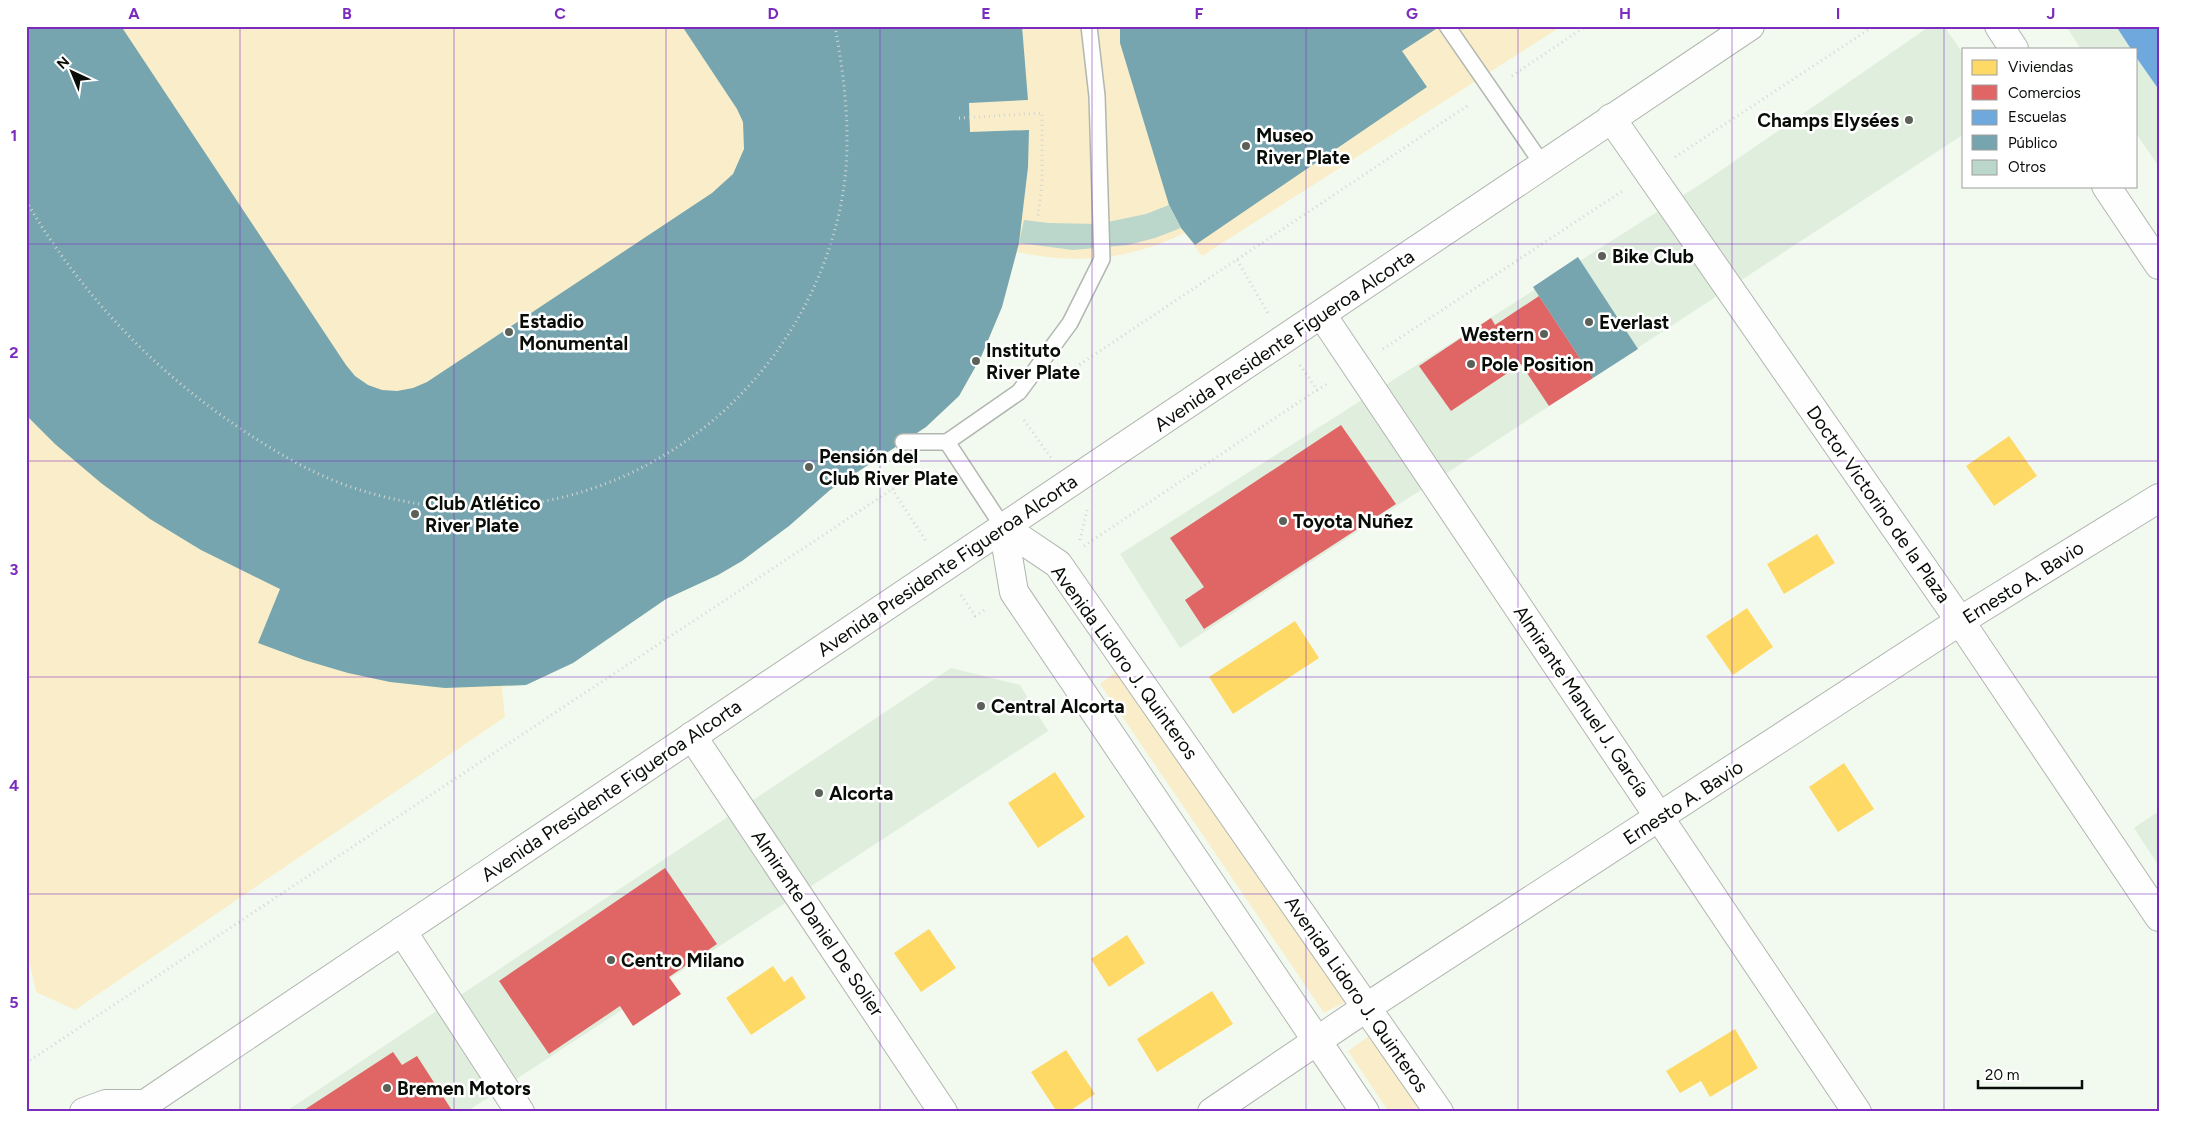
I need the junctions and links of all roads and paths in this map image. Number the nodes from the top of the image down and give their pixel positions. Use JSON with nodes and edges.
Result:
{"nodes":[{"id":1,"x":835,"y":26,"type":"edge"},
{"id":2,"x":1089,"y":26,"type":"edge"},
{"id":3,"x":1446,"y":26,"type":"edge"},
{"id":4,"x":1586,"y":26,"type":"edge"},
{"id":5,"x":1750,"y":26,"type":"edge"},
{"id":6,"x":1874,"y":26,"type":"edge"},
{"id":7,"x":1999,"y":26,"type":"edge"},
{"id":8,"x":2013,"y":48,"type":"edge"},
{"id":9,"x":1490,"y":91,"type":"junction"},
{"id":10,"x":959,"y":118,"type":"dead end"},
{"id":11,"x":1611,"y":118,"type":"junction"},
{"id":12,"x":1542,"y":165,"type":"junction"},
{"id":13,"x":1650,"y":174,"type":"junction"},
{"id":14,"x":2107,"y":188,"type":"edge"},
{"id":15,"x":26,"y":201,"type":"edge"},
{"id":16,"x":1038,"y":216,"type":"dead end"},
{"id":17,"x":2159,"y":265,"type":"edge"},
{"id":18,"x":1322,"y":315,"type":"junction"},
{"id":19,"x":1357,"y":366,"type":"junction"},
{"id":20,"x":1065,"y":374,"type":"dead end"},
{"id":21,"x":1316,"y":390,"type":"dead end"},
{"id":22,"x":903,"y":442,"type":"dead end"},
{"id":23,"x":949,"y":446,"type":"junction"},
{"id":24,"x":2159,"y":498,"type":"edge"},
{"id":25,"x":1003,"y":527,"type":"junction"},
{"id":26,"x":1077,"y":551,"type":"dead end"},
{"id":27,"x":1960,"y":621,"type":"junction"},
{"id":28,"x":692,"y":736,"type":"junction"},
{"id":29,"x":1660,"y":816,"type":"junction"},
{"id":30,"x":2159,"y":917,"type":"edge"},
{"id":31,"x":402,"y":931,"type":"junction"},
{"id":32,"x":1367,"y":1007,"type":"junction"},
{"id":33,"x":1317,"y":1040,"type":"junction"},
{"id":34,"x":26,"y":1063,"type":"edge"},
{"id":35,"x":145,"y":1109,"type":"edge"},
{"id":36,"x":84,"y":1112,"type":"edge"},
{"id":37,"x":520,"y":1112,"type":"edge"},
{"id":38,"x":942,"y":1112,"type":"edge"},
{"id":39,"x":1212,"y":1112,"type":"edge"},
{"id":40,"x":1365,"y":1112,"type":"edge"},
{"id":41,"x":1439,"y":1112,"type":"edge"},
{"id":42,"x":1857,"y":1112,"type":"edge"}],
"edges":[{"from":1,"to":15,"type":"path"},
{"from":2,"to":23,"type":"lane"},
{"from":3,"to":9,"type":"lane"},
{"from":4,"to":9,"type":"path"},
{"from":5,"to":11,"type":"street","name":"Avenida Presidente Figueroa Alcorta"},
{"from":6,"to":13,"type":"path"},
{"from":7,"to":8,"type":"street"},
{"from":9,"to":12,"type":"lane"},
{"from":9,"to":20,"type":"path"},
{"from":10,"to":16,"type":"path"},
{"from":11,"to":12,"type":"street","name":"Avenida Presidente Figueroa Alcorta"},
{"from":11,"to":13,"type":"street","name":"Doctor Victorino de la Plaza"},
{"from":12,"to":18,"type":"street","name":"Avenida Presidente Figueroa Alcorta"},
{"from":13,"to":19,"type":"path"},
{"from":13,"to":27,"type":"street","name":"Doctor Victorino de la Plaza"},
{"from":14,"to":17,"type":"street"},
{"from":18,"to":19,"type":"street","name":"Almirante Manuel J. García"},
{"from":18,"to":25,"type":"street","name":"Avenida Presidente Figueroa Alcorta"},
{"from":19,"to":29,"type":"street","name":"Almirante Manuel J. García"},
{"from":21,"to":26,"type":"path"},
{"from":22,"to":23,"type":"lane"},
{"from":23,"to":25,"type":"lane"},
{"from":23,"to":34,"type":"path"},
{"from":24,"to":27,"type":"street","name":"Ernesto A. Bavio"},
{"from":25,"to":28,"type":"street","name":"Avenida Presidente Figueroa Alcorta"},
{"from":25,"to":32,"type":"street","name":"Avenida Lidoro J. Quinteros"},
{"from":25,"to":33,"type":"street"},
{"from":27,"to":29,"type":"street","name":"Ernesto A. Bavio"},
{"from":27,"to":30,"type":"street","name":"Doctor Victorino de la Plaza"},
{"from":28,"to":31,"type":"street","name":"Avenida Presidente Figueroa Alcorta"},
{"from":28,"to":38,"type":"street","name":"Almirante Daniel De Solier"},
{"from":29,"to":32,"type":"street","name":"Ernesto A. Bavio"},
{"from":29,"to":42,"type":"street","name":"Almirante Manuel J. García"},
{"from":31,"to":35,"type":"street","name":"Avenida Presidente Figueroa Alcorta"},
{"from":31,"to":37,"type":"street"},
{"from":32,"to":33,"type":"street","name":"Ernesto A. Bavio"},
{"from":32,"to":41,"type":"street","name":"Avenida Lidoro J. Quinteros"},
{"from":33,"to":39,"type":"street","name":"Ernesto A. Bavio"},
{"from":33,"to":40,"type":"street"},
{"from":35,"to":36,"type":"street","name":"Avenida Presidente Figueroa Alcorta"}]}
